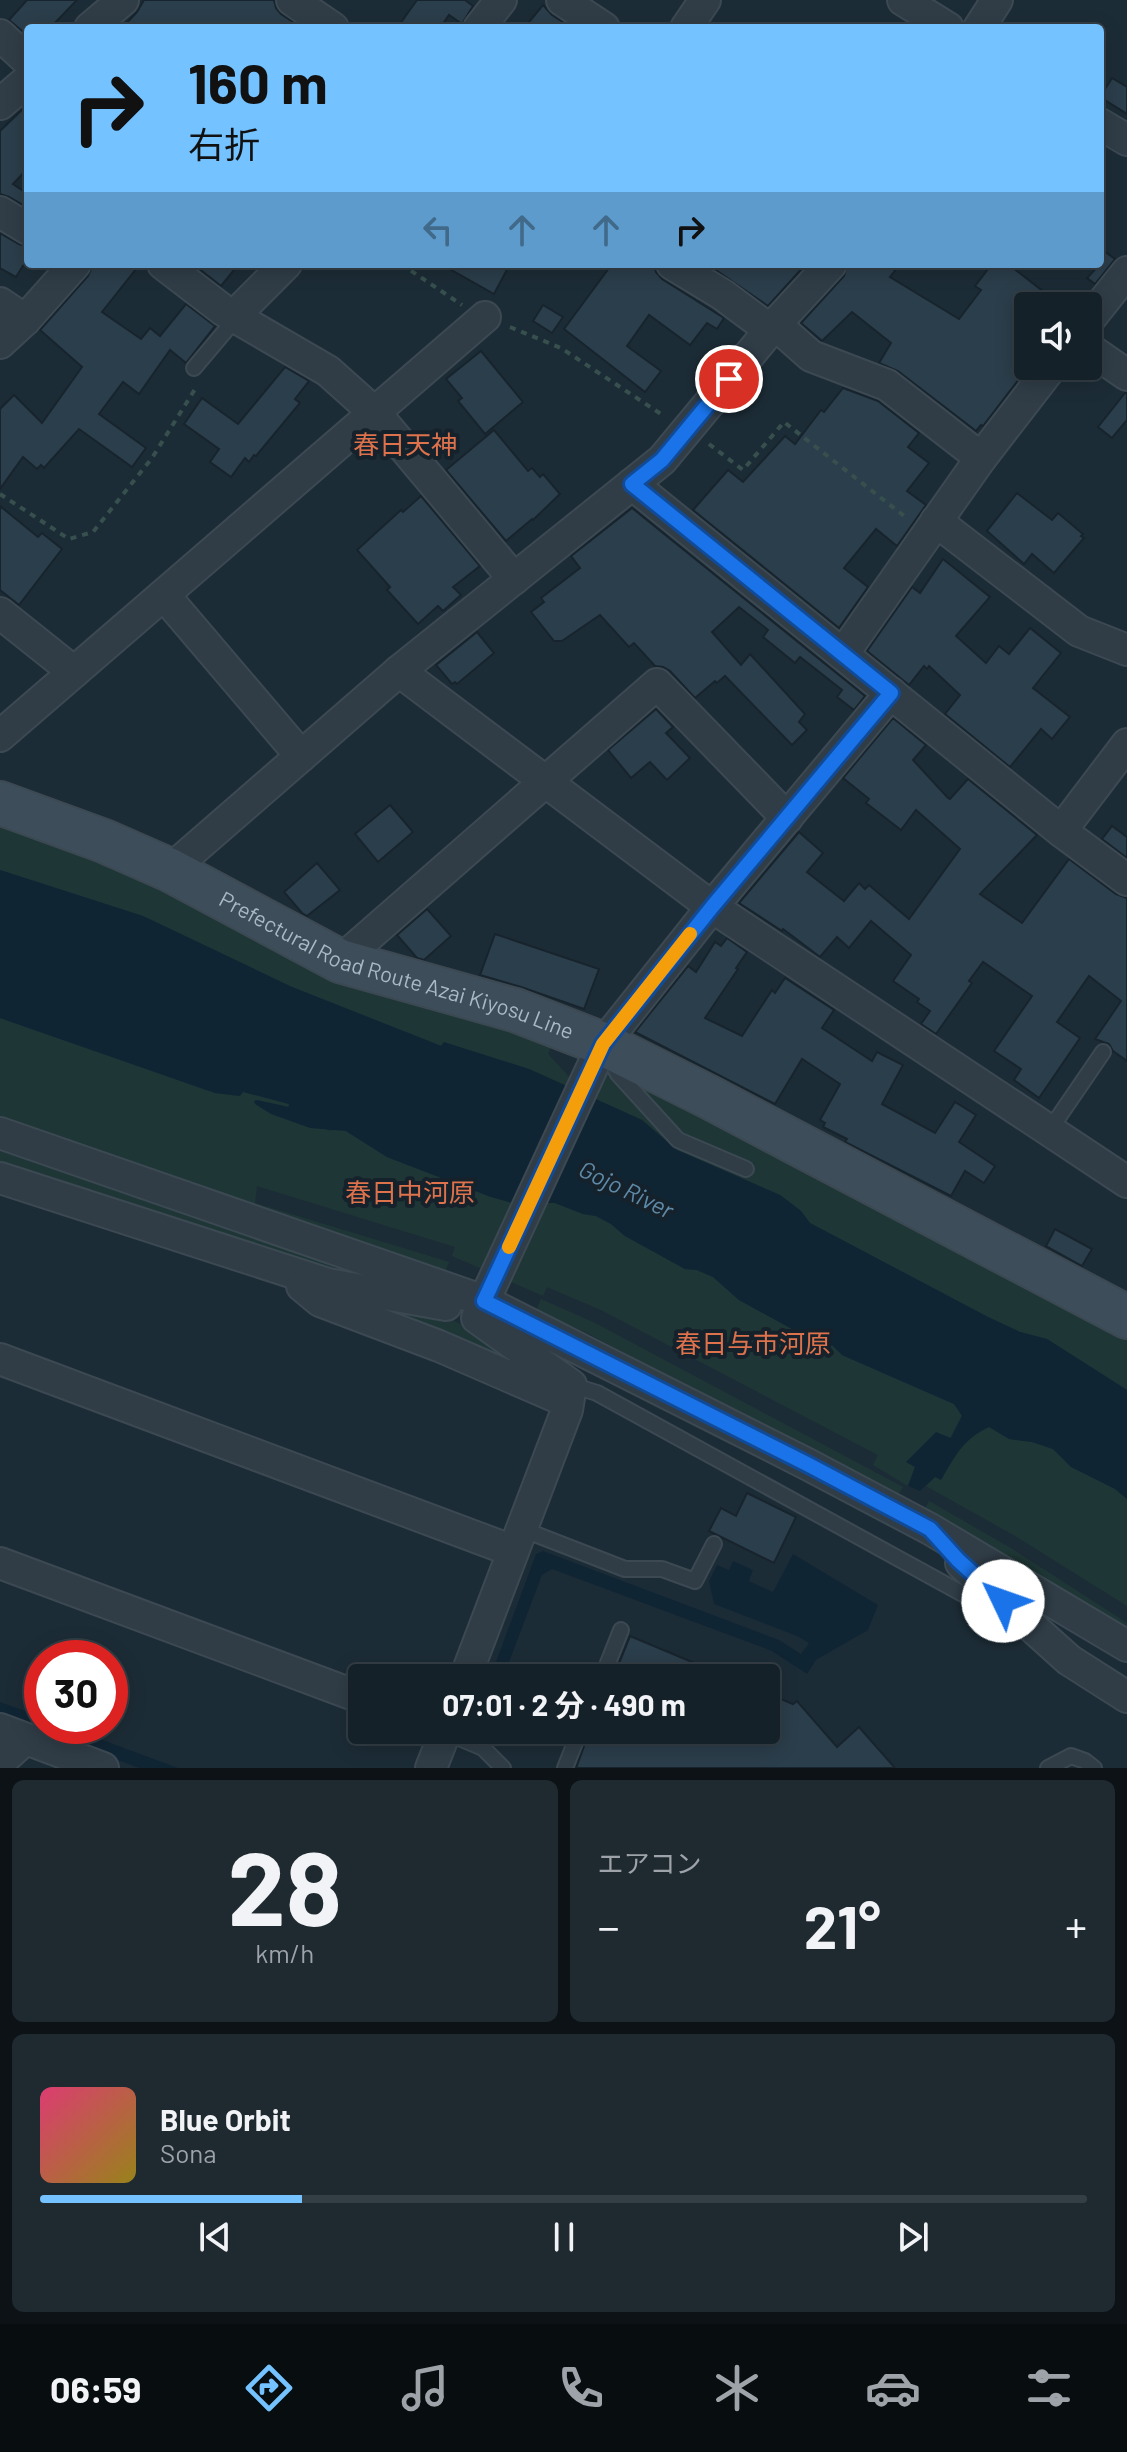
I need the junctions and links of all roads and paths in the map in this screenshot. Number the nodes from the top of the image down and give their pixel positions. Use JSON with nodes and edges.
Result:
{"nodes":[{"id":1,"x":123,"y":0,"type":"edge"},
{"id":2,"x":292,"y":0,"type":"edge"},
{"id":3,"x":500,"y":0,"type":"edge"},
{"id":4,"x":562,"y":0,"type":"edge"},
{"id":5,"x":705,"y":0,"type":"edge"},
{"id":6,"x":903,"y":0,"type":"edge"},
{"id":7,"x":997,"y":0,"type":"edge"},
{"id":8,"x":95,"y":24,"type":"edge"},
{"id":9,"x":319,"y":24,"type":"edge"},
{"id":10,"x":482,"y":24,"type":"edge"},
{"id":11,"x":598,"y":24,"type":"edge"},
{"id":12,"x":689,"y":24,"type":"edge"},
{"id":13,"x":942,"y":24,"type":"edge"},
{"id":14,"x":982,"y":24,"type":"edge"},
{"id":15,"x":0,"y":35,"type":"edge"},
{"id":16,"x":24,"y":57,"type":"edge"},
{"id":17,"x":24,"y":83,"type":"edge"},
{"id":18,"x":0,"y":104,"type":"edge"},
{"id":19,"x":1104,"y":126,"type":"edge"},
{"id":20,"x":1127,"y":140,"type":"edge"},
{"id":21,"x":0,"y":212,"type":"edge"},
{"id":22,"x":24,"y":227,"type":"edge"},
{"id":23,"x":70,"y":268,"type":"edge"},
{"id":24,"x":168,"y":268,"type":"edge"},
{"id":25,"x":282,"y":268,"type":"edge"},
{"id":26,"x":407,"y":268,"type":"edge"},
{"id":27,"x":679,"y":268,"type":"edge"},
{"id":28,"x":827,"y":268,"type":"edge"},
{"id":29,"x":1127,"y":272,"type":"edge"},
{"id":30,"x":1102,"y":303,"type":"edge"},
{"id":31,"x":12,"y":311,"type":"edge"},
{"id":32,"x":236,"y":316,"type":"junction"},
{"id":33,"x":485,"y":317,"type":"junction"},
{"id":34,"x":773,"y":327,"type":"junction"},
{"id":35,"x":0,"y":343,"type":"edge"},
{"id":36,"x":1102,"y":358,"type":"edge"},
{"id":37,"x":197,"y":374,"type":"joint"},
{"id":38,"x":1127,"y":375,"type":"edge"},
{"id":39,"x":1041,"y":380,"type":"edge"},
{"id":40,"x":375,"y":413,"type":"junction"},
{"id":41,"x":689,"y":428,"type":"junction"},
{"id":42,"x":981,"y":458,"type":"junction"},
{"id":43,"x":632,"y":484,"type":"junction"},
{"id":44,"x":0,"y":494,"type":"edge"},
{"id":45,"x":936,"y":521,"type":"junction"},
{"id":46,"x":514,"y":579,"type":"junction"},
{"id":47,"x":164,"y":595,"type":"junction"},
{"id":48,"x":0,"y":613,"type":"edge"},
{"id":49,"x":1127,"y":650,"type":"edge"},
{"id":50,"x":843,"y":654,"type":"junction"},
{"id":51,"x":399,"y":671,"type":"junction"},
{"id":52,"x":74,"y":672,"type":"junction"},
{"id":53,"x":891,"y":693,"type":"junction"},
{"id":54,"x":0,"y":736,"type":"edge"},
{"id":55,"x":1127,"y":744,"type":"edge"},
{"id":56,"x":301,"y":756,"type":"junction"},
{"id":57,"x":546,"y":781,"type":"junction"},
{"id":58,"x":0,"y":803,"type":"edge"},
{"id":59,"x":787,"y":818,"type":"junction"},
{"id":60,"x":1061,"y":831,"type":"junction"},
{"id":61,"x":170,"y":870,"type":"junction"},
{"id":62,"x":1127,"y":880,"type":"edge"},
{"id":63,"x":712,"y":907,"type":"junction"},
{"id":64,"x":340,"y":961,"type":"junction"},
{"id":65,"x":1103,"y":1052,"type":"dead end"},
{"id":66,"x":599,"y":1053,"type":"junction"},
{"id":67,"x":1049,"y":1131,"type":"junction"},
{"id":68,"x":0,"y":1133,"type":"edge"},
{"id":69,"x":746,"y":1169,"type":"dead end"},
{"id":70,"x":0,"y":1178,"type":"edge"},
{"id":71,"x":1127,"y":1182,"type":"edge"},
{"id":72,"x":279,"y":1267,"type":"junction"},
{"id":73,"x":484,"y":1303,"type":"junction"},
{"id":74,"x":1123,"y":1307,"type":"edge"},
{"id":75,"x":0,"y":1359,"type":"edge"},
{"id":76,"x":570,"y":1394,"type":"junction"},
{"id":77,"x":930,"y":1529,"type":"junction"},
{"id":78,"x":518,"y":1540,"type":"junction"},
{"id":79,"x":714,"y":1544,"type":"dead end"},
{"id":80,"x":0,"y":1563,"type":"edge"},
{"id":81,"x":621,"y":1630,"type":"dead end"},
{"id":82,"x":1049,"y":1642,"type":"junction"},
{"id":83,"x":1127,"y":1646,"type":"edge"},
{"id":84,"x":470,"y":1664,"type":"edge"},
{"id":85,"x":608,"y":1664,"type":"edge"},
{"id":86,"x":348,"y":1693,"type":"edge"},
{"id":87,"x":1127,"y":1697,"type":"edge"},
{"id":88,"x":12,"y":1734,"type":"edge"},
{"id":89,"x":440,"y":1744,"type":"edge"},
{"id":90,"x":474,"y":1744,"type":"edge"},
{"id":91,"x":574,"y":1744,"type":"edge"},
{"id":92,"x":0,"y":1762,"type":"edge"},
{"id":93,"x":103,"y":1768,"type":"edge"},
{"id":94,"x":431,"y":1768,"type":"edge"},
{"id":95,"x":503,"y":1768,"type":"edge"},
{"id":96,"x":565,"y":1768,"type":"edge"},
{"id":97,"x":1048,"y":1768,"type":"edge"},
{"id":98,"x":1094,"y":1768,"type":"edge"}],
"edges":[{"from":1,"to":8,"type":"street"},
{"from":2,"to":9,"type":"street"},
{"from":3,"to":10,"type":"street"},
{"from":4,"to":11,"type":"street"},
{"from":5,"to":12,"type":"street"},
{"from":6,"to":13,"type":"street"},
{"from":7,"to":14,"type":"street"},
{"from":15,"to":16,"type":"street"},
{"from":17,"to":18,"type":"street"},
{"from":19,"to":20,"type":"street"},
{"from":21,"to":22,"type":"street"},
{"from":23,"to":31,"type":"street"},
{"from":24,"to":32,"type":"street"},
{"from":25,"to":32,"type":"street"},
{"from":26,"to":33,"type":"path"},
{"from":27,"to":34,"type":"street"},
{"from":28,"to":34,"type":"street"},
{"from":29,"to":30,"type":"street"},
{"from":31,"to":35,"type":"street"},
{"from":32,"to":37,"type":"lane"},
{"from":32,"to":40,"type":"street"},
{"from":33,"to":40,"type":"street"},
{"from":33,"to":41,"type":"path"},
{"from":34,"to":41,"type":"street"},
{"from":34,"to":42,"type":"street"},
{"from":36,"to":38,"type":"street"},
{"from":37,"to":44,"type":"path"},
{"from":39,"to":42,"type":"street"},
{"from":40,"to":46,"type":"street"},
{"from":40,"to":47,"type":"street"},
{"from":41,"to":43,"type":"street"},
{"from":42,"to":45,"type":"street"},
{"from":43,"to":46,"type":"street"},
{"from":43,"to":50,"type":"street"},
{"from":45,"to":49,"type":"street"},
{"from":45,"to":50,"type":"street"},
{"from":46,"to":51,"type":"street"},
{"from":47,"to":52,"type":"street"},
{"from":47,"to":56,"type":"street"},
{"from":48,"to":52,"type":"street"},
{"from":50,"to":53,"type":"street"},
{"from":51,"to":56,"type":"street"},
{"from":51,"to":57,"type":"street"},
{"from":52,"to":54,"type":"street"},
{"from":53,"to":59,"type":"street"},
{"from":53,"to":60,"type":"street"},
{"from":55,"to":60,"type":"street"},
{"from":56,"to":61,"type":"street"},
{"from":57,"to":59,"type":"street"},
{"from":57,"to":63,"type":"street"},
{"from":57,"to":64,"type":"street"},
{"from":58,"to":61,"type":"main road","name":"Prefectural Road Route Azai Kiyosu Line"},
{"from":59,"to":63,"type":"street"},
{"from":60,"to":62,"type":"street"},
{"from":61,"to":64,"type":"main road","name":"Prefectural Road Route Azai Kiyosu Line"},
{"from":63,"to":66,"type":"street"},
{"from":63,"to":67,"type":"street"},
{"from":64,"to":66,"type":"main road","name":"Prefectural Road Route Azai Kiyosu Line"},
{"from":65,"to":67,"type":"lane"},
{"from":66,"to":69,"type":"lane"},
{"from":66,"to":73,"type":"street"},
{"from":66,"to":74,"type":"main road","name":"Prefectural Road Route Azai Kiyosu Line"},
{"from":67,"to":71,"type":"street"},
{"from":68,"to":73,"type":"street"},
{"from":70,"to":72,"type":"street"},
{"from":72,"to":73,"type":"street"},
{"from":72,"to":76,"type":"street"},
{"from":73,"to":76,"type":"street"},
{"from":73,"to":77,"type":"street"},
{"from":75,"to":78,"type":"street"},
{"from":76,"to":78,"type":"street"},
{"from":76,"to":82,"type":"lane"},
{"from":77,"to":82,"type":"street"},
{"from":77,"to":83,"type":"street"},
{"from":78,"to":79,"type":"lane"},
{"from":78,"to":84,"type":"street"},
{"from":80,"to":86,"type":"street"},
{"from":81,"to":85,"type":"lane"},
{"from":82,"to":87,"type":"street"},
{"from":88,"to":92,"type":"street"},
{"from":88,"to":93,"type":"street"},
{"from":89,"to":94,"type":"street"},
{"from":90,"to":95,"type":"lane"},
{"from":91,"to":96,"type":"lane"},
{"from":97,"to":98,"type":"lane"}]}
